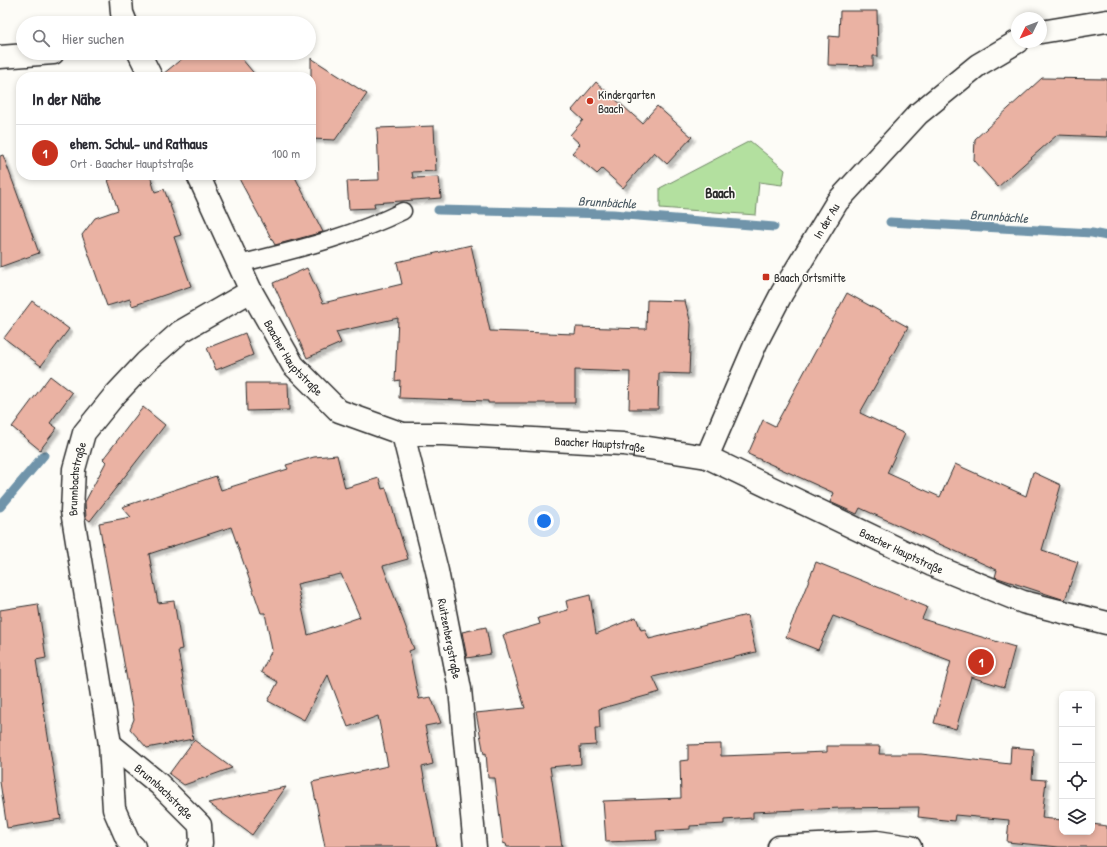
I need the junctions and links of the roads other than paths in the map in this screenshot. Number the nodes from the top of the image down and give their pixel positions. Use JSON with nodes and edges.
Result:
{"nodes":[{"id":1,"x":121,"y":0,"type":"edge"},
{"id":2,"x":123,"y":16,"type":"edge"},
{"id":3,"x":1107,"y":21,"type":"edge"},
{"id":4,"x":1047,"y":31,"type":"edge"},
{"id":5,"x":1011,"y":46,"type":"edge"},
{"id":6,"x":16,"y":56,"type":"edge"},
{"id":7,"x":0,"y":57,"type":"edge"},
{"id":8,"x":142,"y":60,"type":"edge"},
{"id":9,"x":148,"y":72,"type":"edge"},
{"id":10,"x":200,"y":180,"type":"edge"},
{"id":11,"x":402,"y":211,"type":"dead end"},
{"id":12,"x":239,"y":264,"type":"junction"},
{"id":13,"x":251,"y":291,"type":"junction"},
{"id":14,"x":402,"y":434,"type":"junction"},
{"id":15,"x":707,"y":457,"type":"junction"},
{"id":16,"x":1107,"y":623,"type":"edge"},
{"id":17,"x":110,"y":744,"type":"junction"},
{"id":18,"x":134,"y":847,"type":"edge"},
{"id":19,"x":199,"y":847,"type":"edge"},
{"id":20,"x":475,"y":847,"type":"edge"},
{"id":21,"x":779,"y":847,"type":"edge"},
{"id":22,"x":910,"y":847,"type":"edge"}],
"edges":[{"from":1,"to":2,"type":"street"},
{"from":3,"to":4,"type":"street"},
{"from":5,"to":15,"type":"street","name":"In der Au"},
{"from":6,"to":7,"type":"street"},
{"from":8,"to":9,"type":"street"},
{"from":10,"to":12,"type":"street","name":"Baacher Hauptstraße"},
{"from":11,"to":12,"type":"lane"},
{"from":12,"to":13,"type":"street","name":"Baacher Hauptstraße"},
{"from":13,"to":14,"type":"street","name":"Baacher Hauptstraße"},
{"from":13,"to":17,"type":"street","name":"Brunnbachstraße"},
{"from":14,"to":15,"type":"street","name":"Baacher Hauptstraße"},
{"from":14,"to":20,"type":"street","name":"Ruitzenbergstraße"},
{"from":15,"to":16,"type":"street","name":"Baacher Hauptstraße"},
{"from":17,"to":18,"type":"street","name":"Brunnbachstraße"},
{"from":17,"to":19,"type":"street","name":"Brunnbachstraße"},
{"from":21,"to":22,"type":"street"}]}
